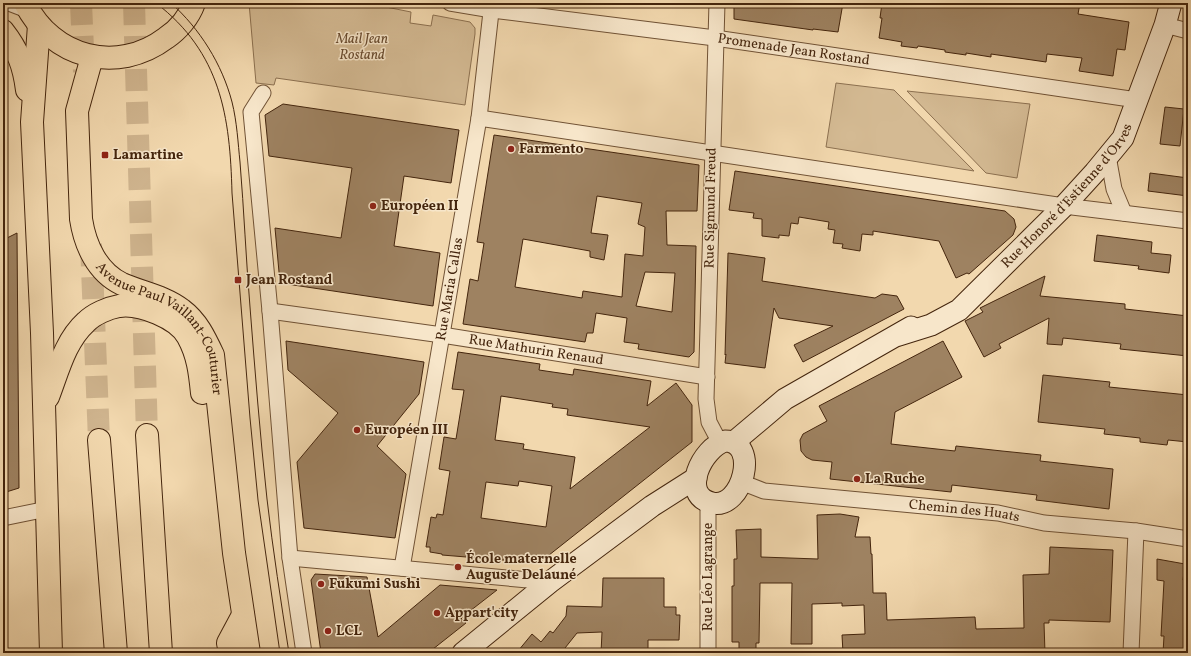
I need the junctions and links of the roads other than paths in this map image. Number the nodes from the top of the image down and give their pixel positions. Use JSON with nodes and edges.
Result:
{"nodes":[{"id":1,"x":9,"y":3,"type":"edge"},
{"id":2,"x":194,"y":3,"type":"edge"},
{"id":3,"x":450,"y":3,"type":"edge"},
{"id":4,"x":717,"y":3,"type":"edge"},
{"id":5,"x":1171,"y":3,"type":"edge"},
{"id":6,"x":492,"y":6,"type":"edge"},
{"id":7,"x":32,"y":14,"type":"edge"},
{"id":8,"x":1165,"y":25,"type":"junction"},
{"id":9,"x":3,"y":31,"type":"edge"},
{"id":10,"x":1188,"y":31,"type":"edge"},
{"id":11,"x":715,"y":38,"type":"junction"},
{"id":12,"x":92,"y":56,"type":"junction"},
{"id":13,"x":263,"y":93,"type":"dead end"},
{"id":14,"x":1137,"y":100,"type":"junction"},
{"id":15,"x":479,"y":118,"type":"junction"},
{"id":16,"x":32,"y":122,"type":"junction"},
{"id":17,"x":712,"y":153,"type":"junction"},
{"id":18,"x":1108,"y":156,"type":"junction"},
{"id":19,"x":1064,"y":206,"type":"junction"},
{"id":20,"x":1124,"y":213,"type":"junction"},
{"id":21,"x":1188,"y":221,"type":"edge"},
{"id":22,"x":270,"y":311,"type":"junction"},
{"id":23,"x":442,"y":335,"type":"junction"},
{"id":24,"x":707,"y":377,"type":"junction"},
{"id":25,"x":45,"y":406,"type":"junction"},
{"id":26,"x":221,"y":434,"type":"junction"},
{"id":27,"x":147,"y":435,"type":"tunnel mouth"},
{"id":28,"x":99,"y":440,"type":"tunnel mouth"},
{"id":29,"x":732,"y":445,"type":"junction"},
{"id":30,"x":741,"y":482,"type":"junction"},
{"id":31,"x":700,"y":491,"type":"junction"},
{"id":32,"x":47,"y":509,"type":"junction"},
{"id":33,"x":3,"y":518,"type":"edge"},
{"id":34,"x":1136,"y":531,"type":"junction"},
{"id":35,"x":1188,"y":539,"type":"edge"},
{"id":36,"x":290,"y":558,"type":"junction"},
{"id":37,"x":402,"y":568,"type":"junction"},
{"id":38,"x":550,"y":582,"type":"junction"},
{"id":39,"x":243,"y":615,"type":"junction"},
{"id":40,"x":51,"y":653,"type":"edge"},
{"id":41,"x":116,"y":653,"type":"edge"},
{"id":42,"x":161,"y":653,"type":"edge"},
{"id":43,"x":230,"y":653,"type":"edge"},
{"id":44,"x":249,"y":653,"type":"edge"},
{"id":45,"x":304,"y":653,"type":"edge"},
{"id":46,"x":463,"y":653,"type":"edge"},
{"id":47,"x":708,"y":653,"type":"edge"},
{"id":48,"x":1131,"y":653,"type":"edge"}],
"edges":[{"from":1,"to":7,"type":"street"},
{"from":2,"to":12,"type":"main road"},
{"from":3,"to":6,"type":"street","name":"Promenade Jean Rostand"},
{"from":4,"to":11,"type":"street","name":"Rue Sigmund Freud"},
{"from":5,"to":8,"type":"street","name":"Rue Honoré d'Estienne d'Orves"},
{"from":6,"to":11,"type":"street","name":"Promenade Jean Rostand"},
{"from":6,"to":15,"type":"street","name":"Rue Maria Callas"},
{"from":7,"to":12,"type":"main road"},
{"from":7,"to":16,"type":"main road"},
{"from":8,"to":10,"type":"street"},
{"from":8,"to":14,"type":"street","name":"Rue Honoré d'Estienne d'Orves"},
{"from":9,"to":16,"type":"main road"},
{"from":11,"to":14,"type":"street","name":"Promenade Jean Rostand"},
{"from":11,"to":17,"type":"street","name":"Rue Sigmund Freud"},
{"from":12,"to":26,"type":"main road","name":"Avenue Paul Vaillant-Couturier"},
{"from":13,"to":22,"type":"street"},
{"from":14,"to":18,"type":"street","name":"Rue Honoré d'Estienne d'Orves"},
{"from":15,"to":17,"type":"street"},
{"from":15,"to":23,"type":"street","name":"Rue Maria Callas"},
{"from":16,"to":25,"type":"main road"},
{"from":17,"to":19,"type":"street"},
{"from":17,"to":24,"type":"street","name":"Rue Sigmund Freud"},
{"from":18,"to":19,"type":"street","name":"Rue Honoré d'Estienne d'Orves"},
{"from":18,"to":20,"type":"street"},
{"from":19,"to":20,"type":"street"},
{"from":19,"to":29,"type":"street","name":"Rue Honoré d'Estienne d'Orves"},
{"from":20,"to":21,"type":"street"},
{"from":22,"to":23,"type":"street","name":"Rue Mathurin Renaud"},
{"from":22,"to":36,"type":"street"},
{"from":23,"to":24,"type":"street","name":"Rue Mathurin Renaud"},
{"from":23,"to":37,"type":"street","name":"Rue Maria Callas"},
{"from":24,"to":29,"type":"street","name":"Rue Sigmund Freud"},
{"from":25,"to":26,"type":"main road"},
{"from":25,"to":32,"type":"main road"},
{"from":26,"to":39,"type":"main road","name":"Avenue Paul Vaillant-Couturier"},
{"from":27,"to":42,"type":"main road"},
{"from":28,"to":41,"type":"main road"},
{"from":29,"to":30,"type":"street"},
{"from":29,"to":31,"type":"street"},
{"from":30,"to":31,"type":"street"},
{"from":30,"to":34,"type":"street","name":"Chemin des Huats"},
{"from":31,"to":38,"type":"street"},
{"from":31,"to":47,"type":"street","name":"Rue Léo Lagrange"},
{"from":32,"to":33,"type":"street"},
{"from":32,"to":40,"type":"main road"},
{"from":34,"to":35,"type":"street","name":"Chemin des Huats"},
{"from":34,"to":48,"type":"street"},
{"from":36,"to":37,"type":"street"},
{"from":36,"to":45,"type":"street"},
{"from":37,"to":38,"type":"street"},
{"from":38,"to":46,"type":"street"},
{"from":39,"to":43,"type":"main road"},
{"from":39,"to":44,"type":"main road","name":"Avenue Paul Vaillant-Couturier"}]}
